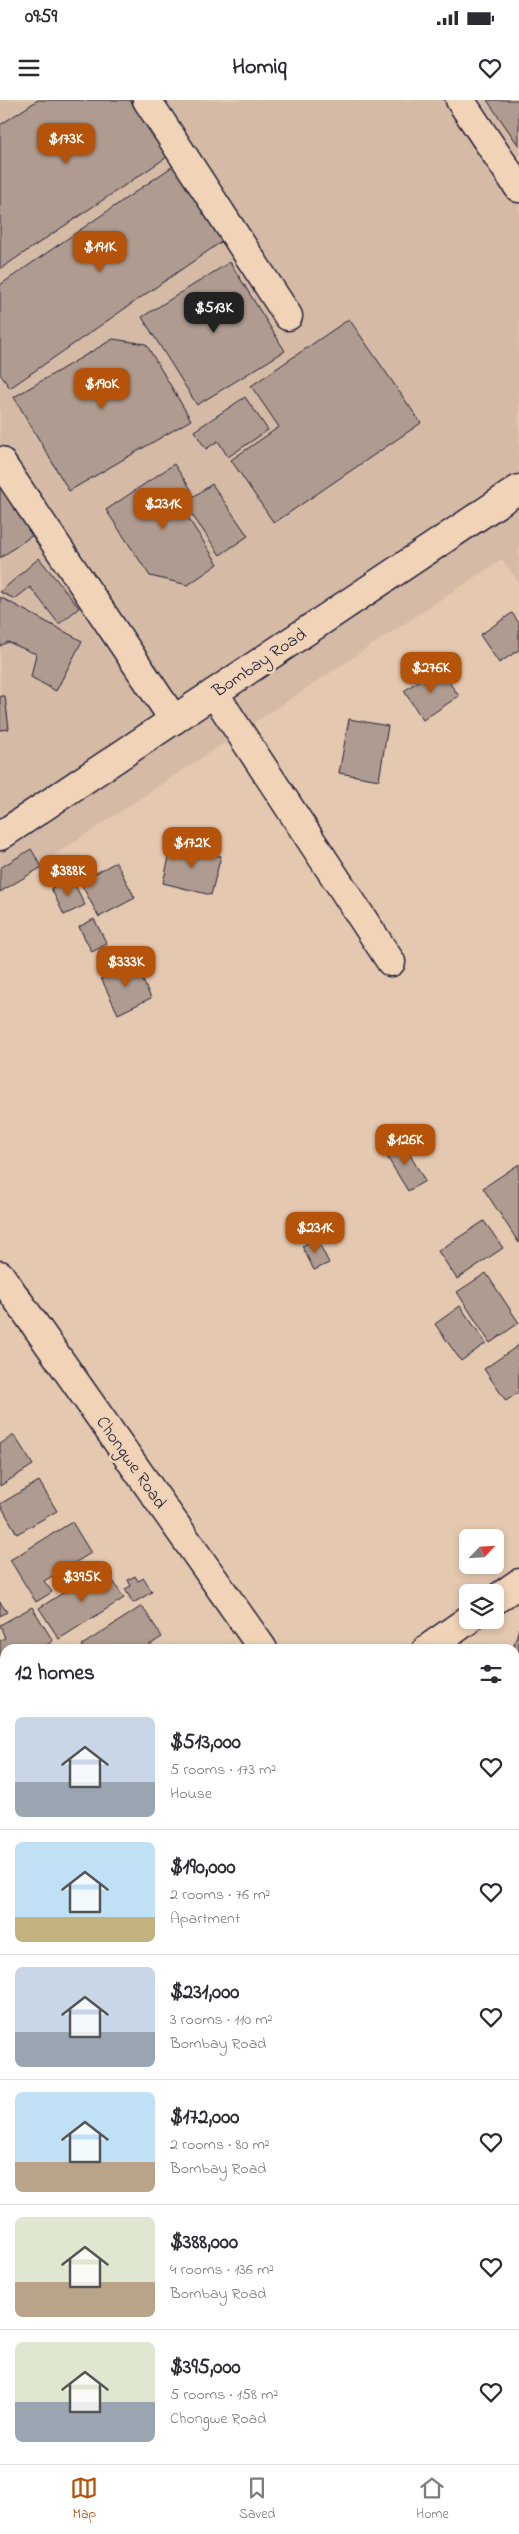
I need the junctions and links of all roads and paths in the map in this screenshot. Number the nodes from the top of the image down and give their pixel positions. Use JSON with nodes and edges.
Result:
{"nodes":[{"id":1,"x":147,"y":100,"type":"edge"},
{"id":2,"x":460,"y":100,"type":"edge"},
{"id":3,"x":519,"y":188,"type":"edge"},
{"id":4,"x":288,"y":316,"type":"dead end"},
{"id":5,"x":0,"y":461,"type":"edge"},
{"id":6,"x":519,"y":489,"type":"edge"},
{"id":7,"x":214,"y":693,"type":"junction"},
{"id":8,"x":174,"y":720,"type":"junction"},
{"id":9,"x":0,"y":836,"type":"edge"},
{"id":10,"x":391,"y":962,"type":"dead end"},
{"id":11,"x":0,"y":1275,"type":"edge"},
{"id":12,"x":519,"y":1583,"type":"edge"},
{"id":13,"x":504,"y":1594,"type":"edge"},
{"id":14,"x":459,"y":1626,"type":"edge"},
{"id":15,"x":259,"y":1644,"type":"edge"},
{"id":16,"x":434,"y":1644,"type":"edge"}],
"edges":[{"from":1,"to":4,"type":"street"},
{"from":2,"to":3,"type":"street"},
{"from":5,"to":8,"type":"street"},
{"from":6,"to":7,"type":"street","name":"Bombay Road"},
{"from":7,"to":8,"type":"street","name":"Bombay Road"},
{"from":7,"to":10,"type":"street"},
{"from":8,"to":9,"type":"street","name":"Bombay Road"},
{"from":11,"to":15,"type":"street","name":"Chongwe Road"},
{"from":12,"to":13,"type":"street"},
{"from":14,"to":16,"type":"street"}]}
